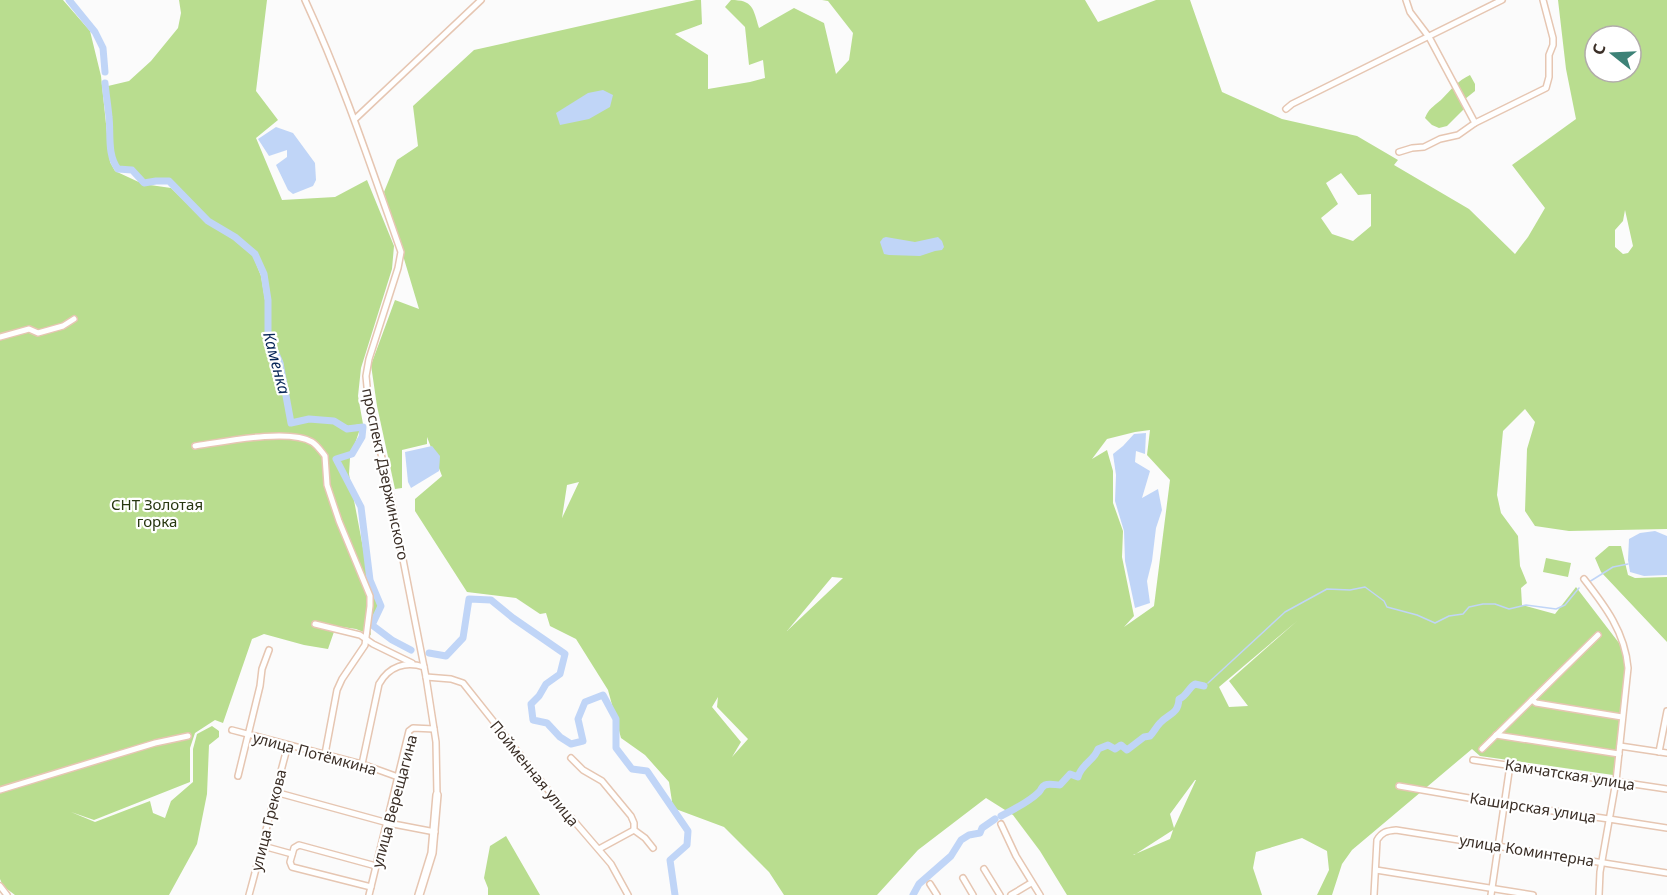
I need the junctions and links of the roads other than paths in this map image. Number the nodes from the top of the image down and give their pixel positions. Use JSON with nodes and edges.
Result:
{"nodes":[{"id":1,"x":304,"y":0,"type":"edge"},
{"id":2,"x":481,"y":0,"type":"edge"},
{"id":3,"x":1406,"y":0,"type":"edge"},
{"id":4,"x":1502,"y":0,"type":"edge"},
{"id":5,"x":1543,"y":0,"type":"edge"},
{"id":6,"x":1429,"y":37,"type":"junction"},
{"id":7,"x":1286,"y":110,"type":"dead end"},
{"id":8,"x":355,"y":119,"type":"junction"},
{"id":9,"x":1475,"y":123,"type":"junction"},
{"id":10,"x":1400,"y":152,"type":"dead end"},
{"id":11,"x":74,"y":319,"type":"dead end"},
{"id":12,"x":0,"y":337,"type":"edge"},
{"id":13,"x":195,"y":446,"type":"dead end"},
{"id":14,"x":1584,"y":579,"type":"dead end"},
{"id":15,"x":315,"y":624,"type":"dead end"},
{"id":16,"x":1598,"y":635,"type":"dead end"},
{"id":17,"x":366,"y":640,"type":"junction"},
{"id":18,"x":268,"y":650,"type":"dead end"},
{"id":19,"x":412,"y":663,"type":"junction"},
{"id":20,"x":424,"y":667,"type":"junction"},
{"id":21,"x":426,"y":677,"type":"junction"},
{"id":22,"x":1532,"y":700,"type":"junction"},
{"id":23,"x":1667,"y":711,"type":"edge"},
{"id":24,"x":1622,"y":717,"type":"junction"},
{"id":25,"x":434,"y":729,"type":"junction"},
{"id":26,"x":232,"y":730,"type":"dead end"},
{"id":27,"x":249,"y":735,"type":"junction"},
{"id":28,"x":1496,"y":735,"type":"junction"},
{"id":29,"x":188,"y":736,"type":"dead end"},
{"id":30,"x":288,"y":745,"type":"junction"},
{"id":31,"x":1620,"y":746,"type":"junction"},
{"id":32,"x":1482,"y":749,"type":"dead end"},
{"id":33,"x":1659,"y":752,"type":"junction"},
{"id":34,"x":1667,"y":753,"type":"edge"},
{"id":35,"x":325,"y":754,"type":"junction"},
{"id":36,"x":1619,"y":754,"type":"junction"},
{"id":37,"x":571,"y":758,"type":"dead end"},
{"id":38,"x":1473,"y":760,"type":"dead end"},
{"id":39,"x":362,"y":764,"type":"junction"},
{"id":40,"x":1510,"y":765,"type":"junction"},
{"id":41,"x":238,"y":776,"type":"dead end"},
{"id":42,"x":398,"y":777,"type":"junction"},
{"id":43,"x":1616,"y":781,"type":"junction"},
{"id":44,"x":1400,"y":786,"type":"dead end"},
{"id":45,"x":1667,"y":789,"type":"edge"},
{"id":46,"x":0,"y":790,"type":"edge"},
{"id":47,"x":275,"y":792,"type":"junction"},
{"id":48,"x":437,"y":795,"type":"joint"},
{"id":49,"x":1504,"y":804,"type":"junction"},
{"id":50,"x":1609,"y":819,"type":"junction"},
{"id":51,"x":388,"y":822,"type":"junction"},
{"id":52,"x":1001,"y":824,"type":"dead end"},
{"id":53,"x":1667,"y":828,"type":"edge"},
{"id":54,"x":634,"y":830,"type":"junction"},
{"id":55,"x":435,"y":832,"type":"junction"},
{"id":56,"x":263,"y":846,"type":"junction"},
{"id":57,"x":1498,"y":847,"type":"junction"},
{"id":58,"x":653,"y":848,"type":"dead end"},
{"id":59,"x":599,"y":849,"type":"junction"},
{"id":60,"x":292,"y":854,"type":"junction"},
{"id":61,"x":1602,"y":862,"type":"junction"},
{"id":62,"x":376,"y":866,"type":"junction"},
{"id":63,"x":984,"y":869,"type":"dead end"},
{"id":64,"x":1376,"y":870,"type":"junction"},
{"id":65,"x":1667,"y":873,"type":"edge"},
{"id":66,"x":963,"y":878,"type":"dead end"},
{"id":67,"x":1031,"y":883,"type":"junction"},
{"id":68,"x":930,"y":884,"type":"dead end"},
{"id":69,"x":0,"y":886,"type":"edge"},
{"id":70,"x":371,"y":887,"type":"junction"},
{"id":71,"x":1491,"y":892,"type":"edge"},
{"id":72,"x":7,"y":895,"type":"edge"},
{"id":73,"x":249,"y":895,"type":"edge"},
{"id":74,"x":369,"y":895,"type":"edge"},
{"id":75,"x":419,"y":895,"type":"edge"},
{"id":76,"x":628,"y":895,"type":"edge"},
{"id":77,"x":937,"y":895,"type":"edge"},
{"id":78,"x":973,"y":895,"type":"edge"},
{"id":79,"x":1000,"y":895,"type":"edge"},
{"id":80,"x":1011,"y":895,"type":"edge"},
{"id":81,"x":1040,"y":895,"type":"edge"},
{"id":82,"x":1374,"y":895,"type":"edge"},
{"id":83,"x":1533,"y":895,"type":"edge"},
{"id":84,"x":1599,"y":895,"type":"edge"}],
"edges":[{"from":1,"to":8,"type":"street","name":"проспект Дзержинского"},
{"from":2,"to":8,"type":"street"},
{"from":3,"to":6,"type":"street"},
{"from":4,"to":6,"type":"street"},
{"from":5,"to":9,"type":"street"},
{"from":6,"to":7,"type":"street"},
{"from":6,"to":9,"type":"street"},
{"from":8,"to":20,"type":"street","name":"проспект Дзержинского"},
{"from":9,"to":10,"type":"street"},
{"from":11,"to":12,"type":"street"},
{"from":13,"to":17,"type":"street"},
{"from":14,"to":24,"type":"street"},
{"from":15,"to":17,"type":"street"},
{"from":16,"to":22,"type":"street"},
{"from":17,"to":19,"type":"street"},
{"from":17,"to":35,"type":"street"},
{"from":18,"to":27,"type":"street"},
{"from":19,"to":20,"type":"street"},
{"from":19,"to":39,"type":"street"},
{"from":20,"to":21,"type":"street","name":"проспект Дзержинского"},
{"from":21,"to":25,"type":"street","name":"проспект Дзержинского"},
{"from":21,"to":59,"type":"street","name":"Пойменная улица"},
{"from":22,"to":24,"type":"street"},
{"from":22,"to":28,"type":"street"},
{"from":23,"to":33,"type":"street"},
{"from":24,"to":31,"type":"street"},
{"from":25,"to":42,"type":"street","name":"улица Верещагина"},
{"from":25,"to":48,"type":"street","name":"проспект Дзержинского"},
{"from":26,"to":27,"type":"street","name":"улица Потёмкина"},
{"from":27,"to":30,"type":"street","name":"улица Потёмкина"},
{"from":27,"to":41,"type":"street"},
{"from":28,"to":32,"type":"street"},
{"from":28,"to":36,"type":"street"},
{"from":29,"to":46,"type":"street"},
{"from":30,"to":35,"type":"street","name":"улица Потёмкина"},
{"from":30,"to":47,"type":"street","name":"улица Грекова"},
{"from":31,"to":33,"type":"street"},
{"from":31,"to":36,"type":"street"},
{"from":33,"to":34,"type":"street"},
{"from":35,"to":39,"type":"street","name":"улица Потёмкина"},
{"from":36,"to":43,"type":"street"},
{"from":37,"to":54,"type":"street"},
{"from":38,"to":40,"type":"street","name":"Камчатская улица"},
{"from":39,"to":42,"type":"street","name":"улица Потёмкина"},
{"from":40,"to":43,"type":"street","name":"Камчатская улица"},
{"from":40,"to":49,"type":"street"},
{"from":42,"to":51,"type":"street","name":"улица Верещагина"},
{"from":43,"to":45,"type":"street","name":"Камчатская улица"},
{"from":43,"to":50,"type":"street"},
{"from":44,"to":49,"type":"street","name":"Каширская улица"},
{"from":47,"to":51,"type":"street"},
{"from":47,"to":56,"type":"street","name":"улица Грекова"},
{"from":48,"to":55,"type":"main road","name":"проспект Дзержинского"},
{"from":49,"to":50,"type":"street","name":"Каширская улица"},
{"from":49,"to":57,"type":"street"},
{"from":50,"to":53,"type":"street","name":"Каширская улица"},
{"from":50,"to":61,"type":"street"},
{"from":51,"to":55,"type":"street"},
{"from":51,"to":62,"type":"street","name":"улица Верещагина"},
{"from":52,"to":67,"type":"street"},
{"from":54,"to":58,"type":"street"},
{"from":54,"to":59,"type":"street"},
{"from":55,"to":75,"type":"main road","name":"проспект Дзержинского"},
{"from":56,"to":60,"type":"street"},
{"from":56,"to":73,"type":"street","name":"улица Грекова"},
{"from":57,"to":61,"type":"street","name":"улица Коминтерна"},
{"from":57,"to":64,"type":"street","name":"улица Коминтерна"},
{"from":57,"to":71,"type":"street"},
{"from":59,"to":76,"type":"street","name":"Пойменная улица"},
{"from":60,"to":62,"type":"street"},
{"from":60,"to":70,"type":"street"},
{"from":61,"to":65,"type":"street","name":"улица Коминтерна"},
{"from":61,"to":84,"type":"street"},
{"from":62,"to":70,"type":"street","name":"улица Верещагина"},
{"from":63,"to":79,"type":"street"},
{"from":64,"to":71,"type":"street"},
{"from":64,"to":82,"type":"street"},
{"from":66,"to":78,"type":"street"},
{"from":67,"to":80,"type":"street"},
{"from":67,"to":81,"type":"street"},
{"from":68,"to":77,"type":"street"},
{"from":69,"to":72,"type":"street"},
{"from":70,"to":74,"type":"street","name":"улица Верещагина"},
{"from":71,"to":83,"type":"street"}]}
